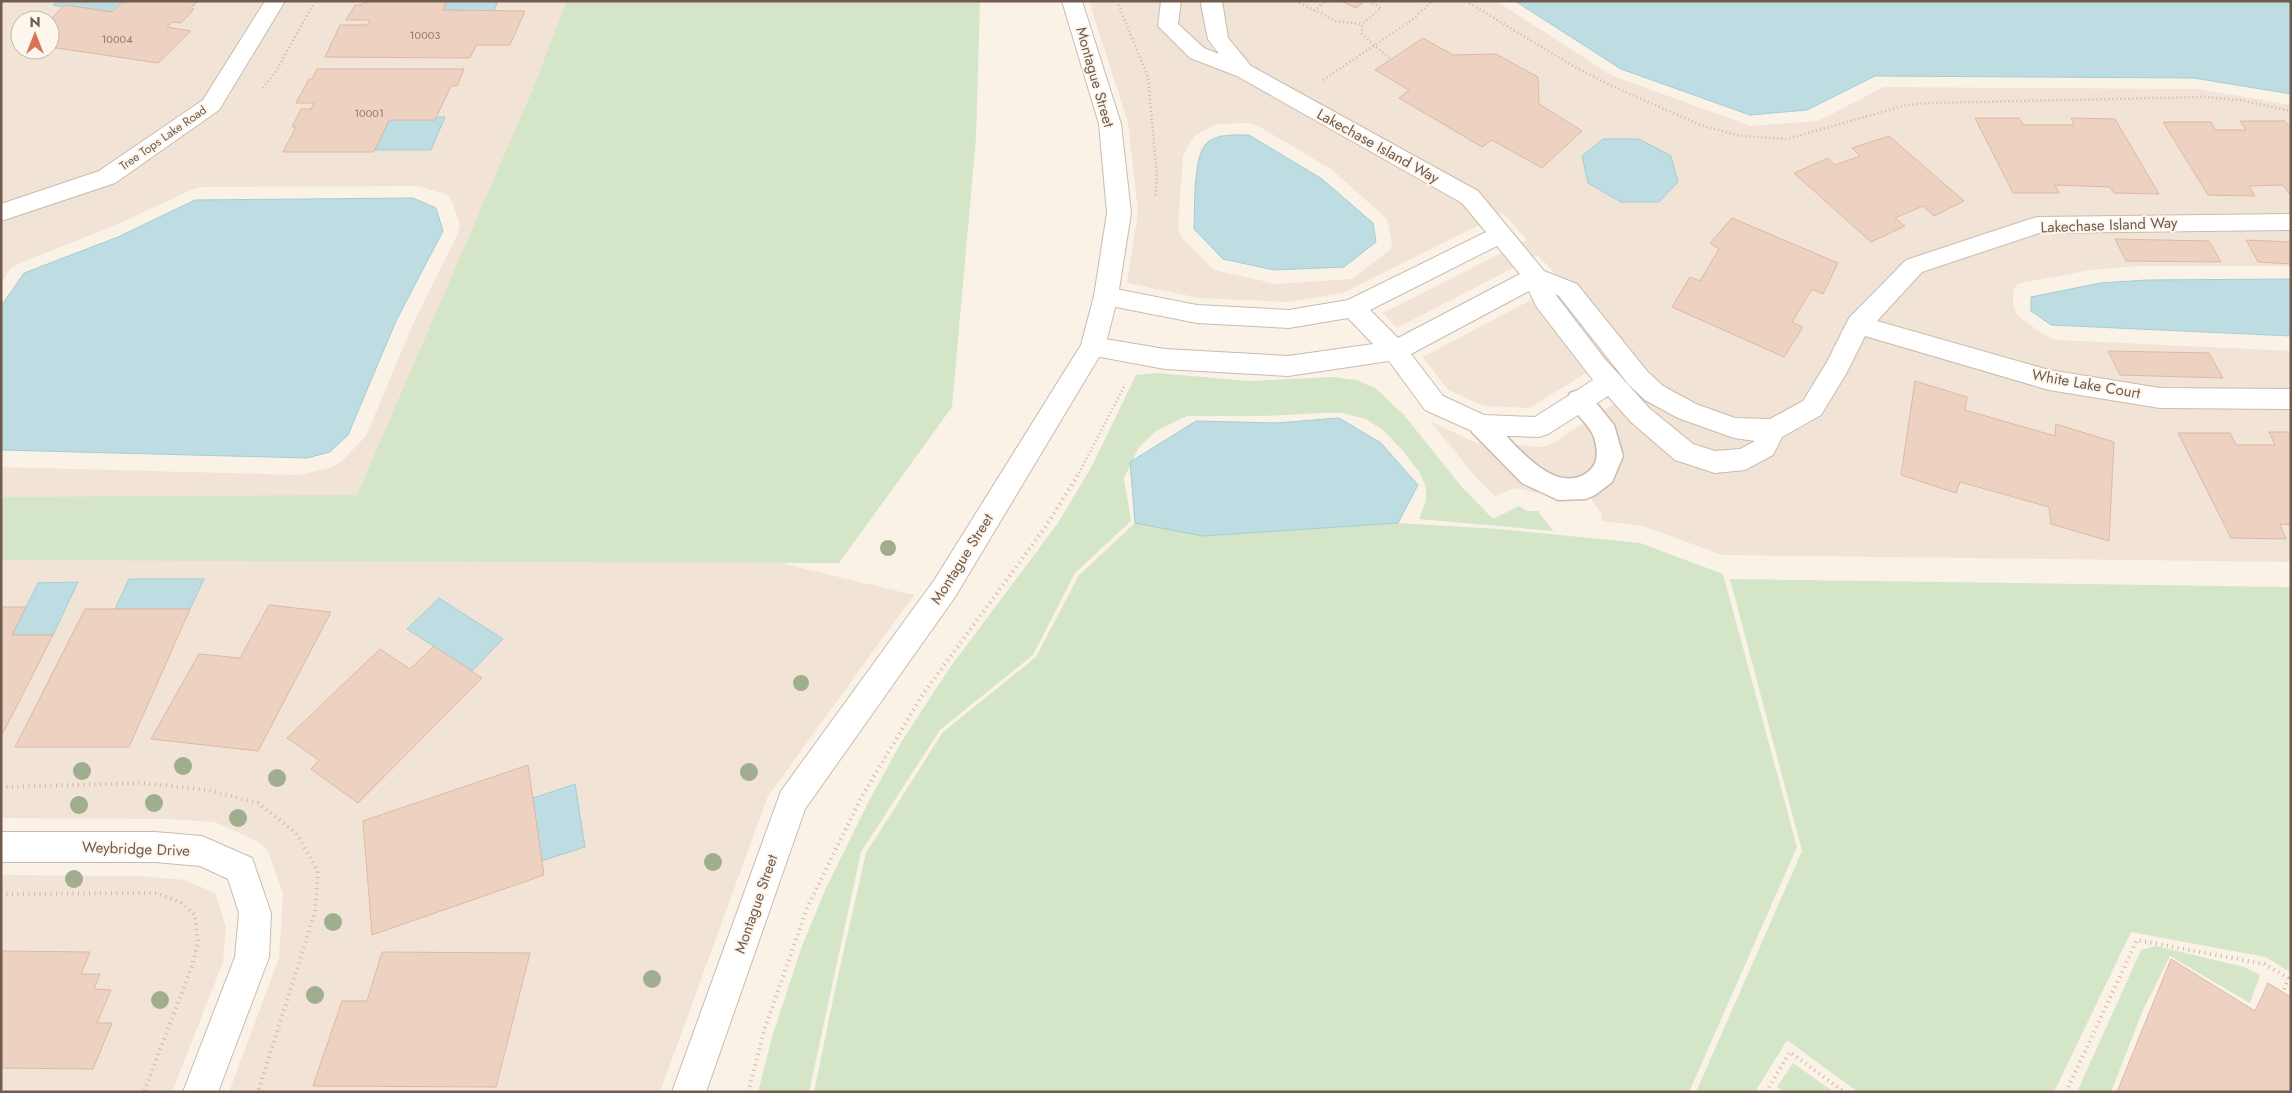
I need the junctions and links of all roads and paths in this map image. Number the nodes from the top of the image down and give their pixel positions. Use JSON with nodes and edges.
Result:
{"nodes":[{"id":1,"x":275,"y":1,"type":"edge"},
{"id":2,"x":1072,"y":1,"type":"edge"},
{"id":3,"x":1171,"y":1,"type":"edge"},
{"id":4,"x":1212,"y":1,"type":"edge"},
{"id":5,"x":1296,"y":1,"type":"edge"},
{"id":6,"x":1325,"y":1,"type":"edge"},
{"id":7,"x":1369,"y":1,"type":"edge"},
{"id":8,"x":1432,"y":1,"type":"edge"},
{"id":9,"x":1466,"y":1,"type":"edge"},
{"id":10,"x":1314,"y":11,"type":"junction"},
{"id":11,"x":1362,"y":24,"type":"junction"},
{"id":12,"x":1374,"y":46,"type":"junction"},
{"id":13,"x":1388,"y":58,"type":"dead end"},
{"id":14,"x":1244,"y":71,"type":"junction"},
{"id":15,"x":1296,"y":100,"type":"junction"},
{"id":16,"x":2291,"y":111,"type":"edge"},
{"id":17,"x":1,"y":213,"type":"edge"},
{"id":18,"x":2291,"y":222,"type":"edge"},
{"id":19,"x":1501,"y":234,"type":"junction"},
{"id":20,"x":1536,"y":277,"type":"junction"},
{"id":21,"x":1106,"y":296,"type":"junction"},
{"id":22,"x":1353,"y":308,"type":"junction"},
{"id":23,"x":1858,"y":325,"type":"junction"},
{"id":24,"x":1093,"y":347,"type":"junction"},
{"id":25,"x":1395,"y":351,"type":"junction"},
{"id":26,"x":1610,"y":382,"type":"junction"},
{"id":27,"x":2291,"y":399,"type":"edge"},
{"id":28,"x":1579,"y":400,"type":"junction"},
{"id":29,"x":1481,"y":425,"type":"junction"},
{"id":30,"x":1772,"y":430,"type":"junction"},
{"id":31,"x":1,"y":846,"type":"edge"},
{"id":32,"x":1,"y":894,"type":"edge"},
{"id":33,"x":2283,"y":992,"type":"dead end"},
{"id":34,"x":144,"y":1092,"type":"edge"},
{"id":35,"x":200,"y":1092,"type":"edge"},
{"id":36,"x":689,"y":1092,"type":"edge"},
{"id":37,"x":1766,"y":1092,"type":"edge"},
{"id":38,"x":1844,"y":1092,"type":"edge"},
{"id":39,"x":2066,"y":1092,"type":"edge"}],
"edges":[{"from":1,"to":17,"type":"street","name":"Tree Tops Lake Road"},
{"from":2,"to":21,"type":"street","name":"Montague Street"},
{"from":3,"to":14,"type":"street","name":"Lakechase Island Way"},
{"from":4,"to":14,"type":"street","name":"Lakechase Island Way"},
{"from":5,"to":10,"type":"path"},
{"from":6,"to":10,"type":"path"},
{"from":7,"to":11,"type":"path"},
{"from":8,"to":12,"type":"path"},
{"from":9,"to":16,"type":"path"},
{"from":10,"to":11,"type":"path"},
{"from":11,"to":12,"type":"path"},
{"from":12,"to":13,"type":"path"},
{"from":12,"to":15,"type":"path"},
{"from":14,"to":15,"type":"street","name":"Lakechase Island Way"},
{"from":15,"to":19,"type":"street","name":"Lakechase Island Way"},
{"from":18,"to":23,"type":"street","name":"Lakechase Island Way"},
{"from":19,"to":20,"type":"street","name":"Lakechase Island Way"},
{"from":19,"to":22,"type":"street"},
{"from":20,"to":25,"type":"street"},
{"from":20,"to":26,"type":"street","name":"Lakechase Island Way"},
{"from":20,"to":30,"type":"street"},
{"from":21,"to":22,"type":"street"},
{"from":21,"to":24,"type":"street","name":"Montague Street"},
{"from":22,"to":25,"type":"street"},
{"from":23,"to":27,"type":"street","name":"White Lake Court"},
{"from":23,"to":30,"type":"street","name":"Lakechase Island Way"},
{"from":24,"to":25,"type":"street"},
{"from":24,"to":36,"type":"street","name":"Montague Street"},
{"from":25,"to":29,"type":"street"},
{"from":26,"to":28,"type":"street"},
{"from":26,"to":30,"type":"street","name":"Lakechase Island Way"},
{"from":28,"to":29,"type":"street"},
{"from":28,"to":29,"type":"lane"},
{"from":31,"to":35,"type":"street","name":"Weybridge Drive"},
{"from":32,"to":34,"type":"path"},
{"from":33,"to":39,"type":"path"},
{"from":37,"to":38,"type":"path"}]}
